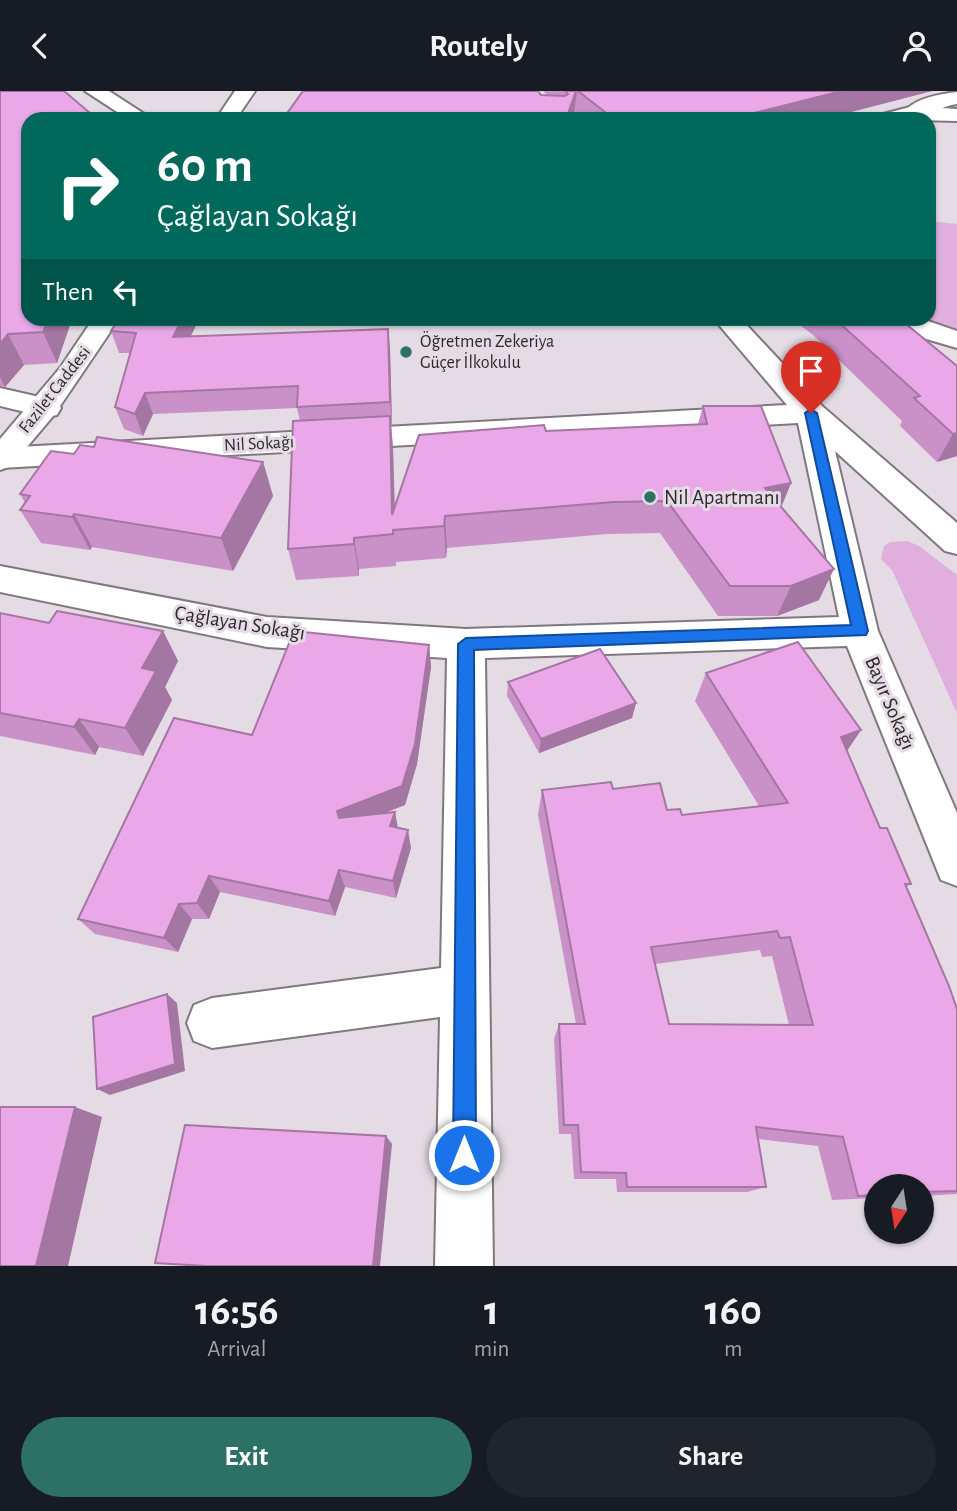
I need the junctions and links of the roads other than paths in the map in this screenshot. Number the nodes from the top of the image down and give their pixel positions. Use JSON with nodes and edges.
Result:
{"nodes":[{"id":1,"x":95,"y":91,"type":"edge"},
{"id":2,"x":245,"y":91,"type":"edge"},
{"id":3,"x":940,"y":96,"type":"edge"},
{"id":4,"x":130,"y":112,"type":"edge"},
{"id":5,"x":231,"y":112,"type":"edge"},
{"id":6,"x":914,"y":112,"type":"edge"},
{"id":7,"x":936,"y":114,"type":"edge"},
{"id":8,"x":957,"y":115,"type":"edge"},
{"id":9,"x":102,"y":326,"type":"edge"},
{"id":10,"x":733,"y":326,"type":"edge"},
{"id":11,"x":915,"y":326,"type":"edge"},
{"id":12,"x":957,"y":340,"type":"edge"},
{"id":13,"x":0,"y":397,"type":"edge"},
{"id":14,"x":46,"y":408,"type":"junction"},
{"id":15,"x":811,"y":413,"type":"junction"},
{"id":16,"x":0,"y":458,"type":"edge"},
{"id":17,"x":957,"y":542,"type":"edge"},
{"id":18,"x":0,"y":579,"type":"edge"},
{"id":19,"x":860,"y":631,"type":"junction"},
{"id":20,"x":466,"y":644,"type":"junction"},
{"id":21,"x":957,"y":865,"type":"edge"},
{"id":22,"x":465,"y":989,"type":"junction"},
{"id":23,"x":212,"y":1023,"type":"dead end"},
{"id":24,"x":464,"y":1266,"type":"edge"}],
"edges":[{"from":1,"to":4,"type":"street"},
{"from":2,"to":5,"type":"street"},
{"from":3,"to":6,"type":"street"},
{"from":7,"to":8,"type":"street"},
{"from":9,"to":14,"type":"street","name":"Fazilet Caddesi"},
{"from":10,"to":15,"type":"street","name":"Bayır Sokağı"},
{"from":11,"to":12,"type":"street"},
{"from":13,"to":14,"type":"street"},
{"from":14,"to":16,"type":"street","name":"Fazilet Caddesi"},
{"from":15,"to":16,"type":"street","name":"Nil Sokağı"},
{"from":15,"to":17,"type":"street"},
{"from":15,"to":19,"type":"street","name":"Bayır Sokağı"},
{"from":18,"to":20,"type":"street","name":"Çağlayan Sokağı"},
{"from":19,"to":20,"type":"street","name":"Çağlayan Sokağı"},
{"from":19,"to":21,"type":"street","name":"Bayır Sokağı"},
{"from":20,"to":22,"type":"street"},
{"from":22,"to":23,"type":"street"},
{"from":22,"to":24,"type":"street"}]}
